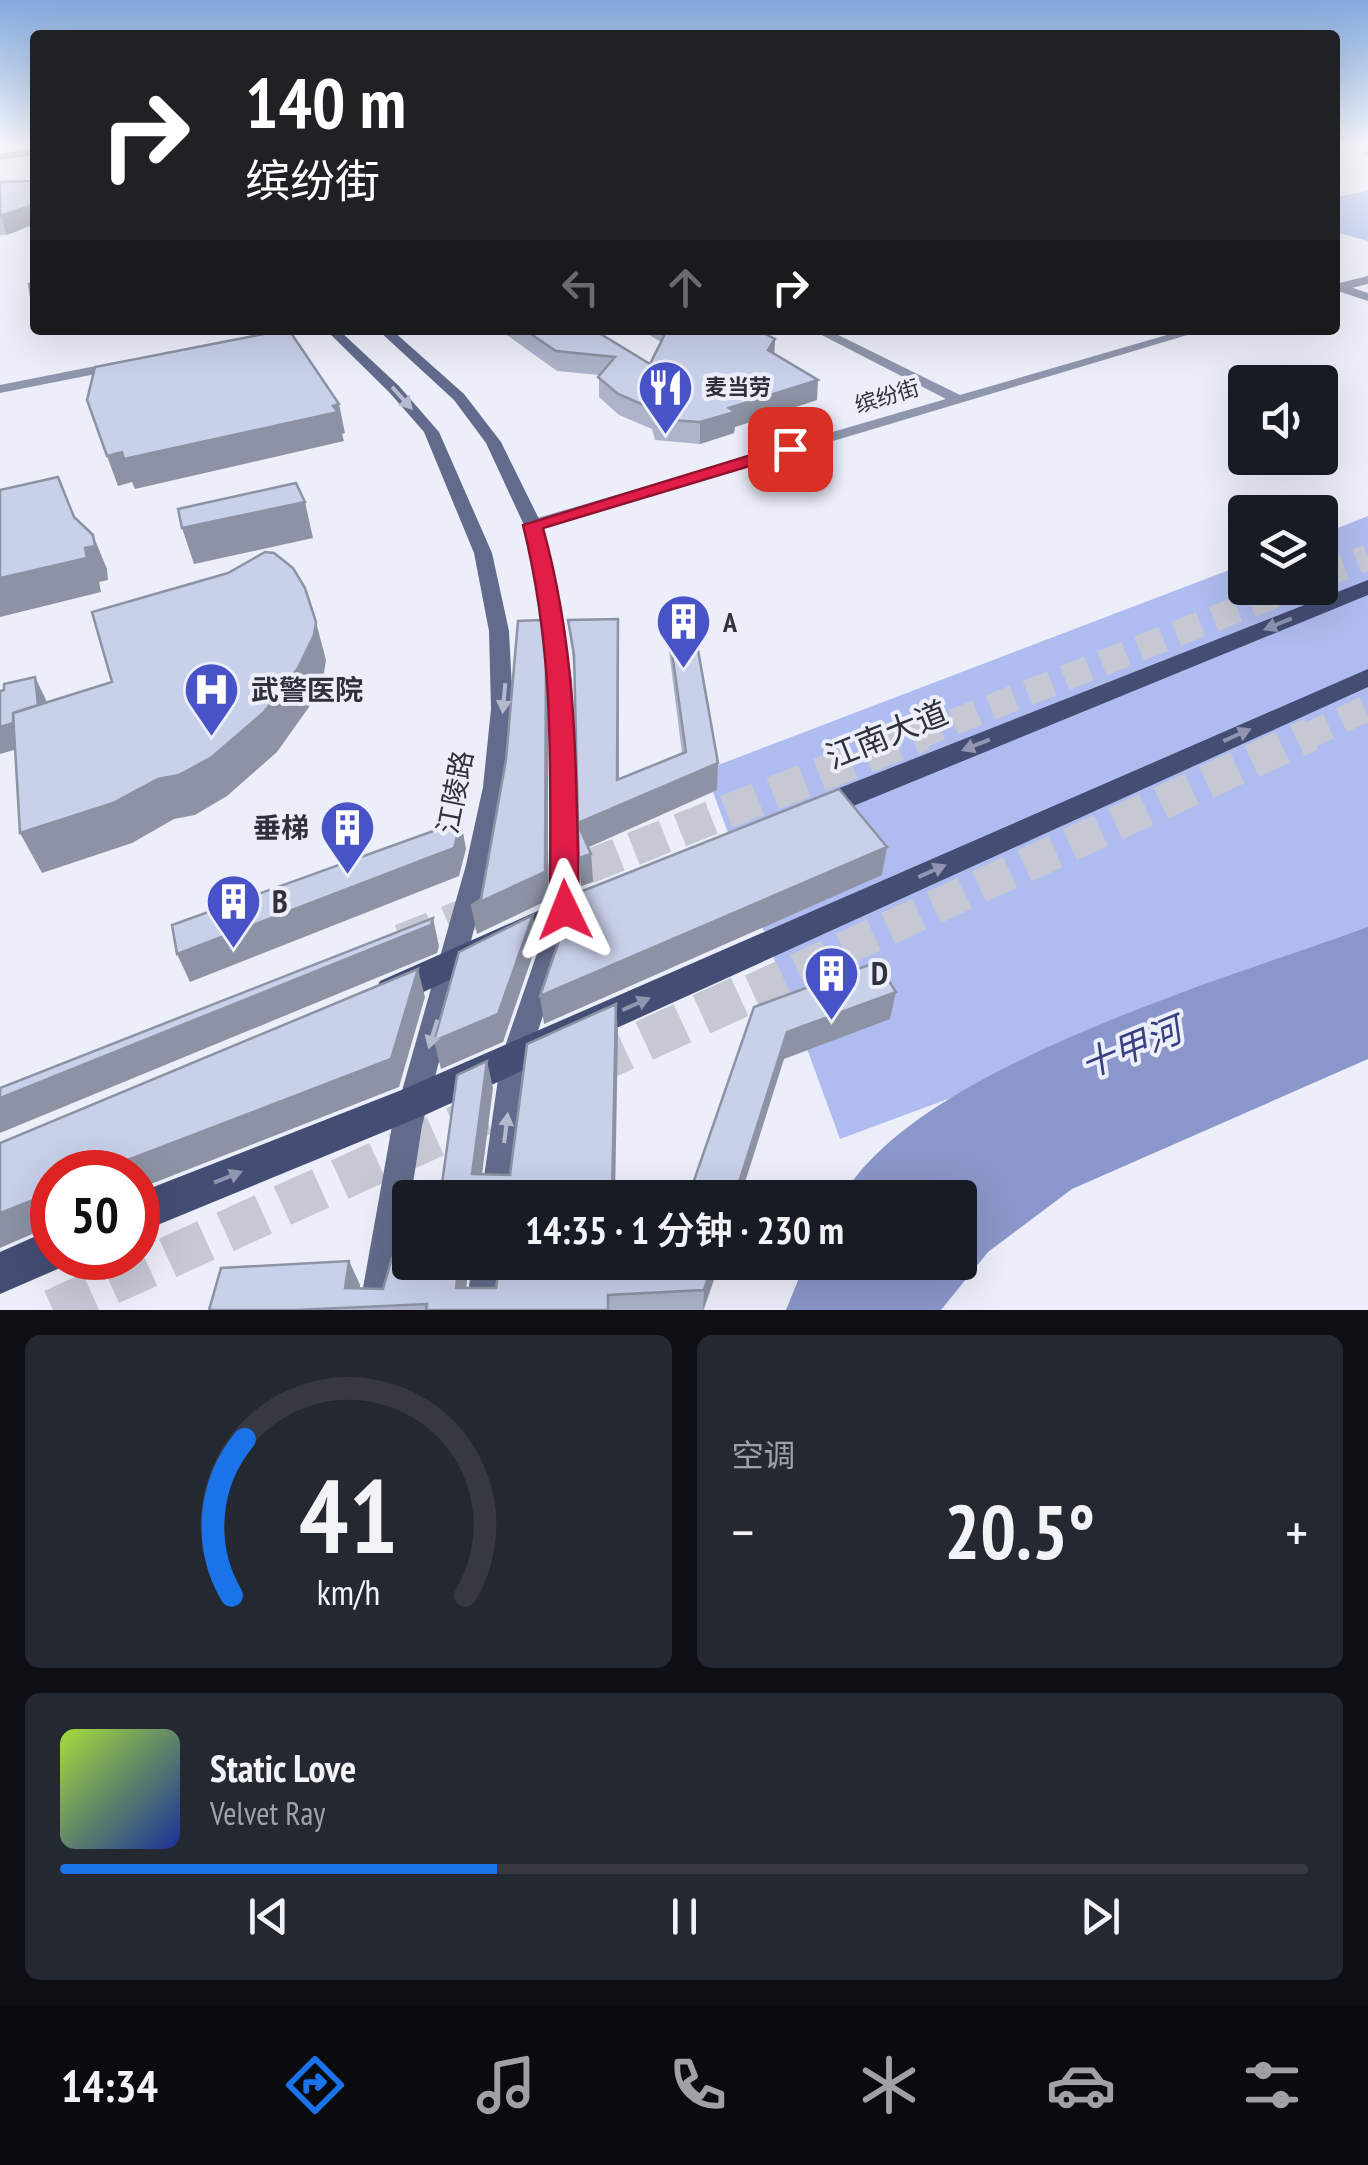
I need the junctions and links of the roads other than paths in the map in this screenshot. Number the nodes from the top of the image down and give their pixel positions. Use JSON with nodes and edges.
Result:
{"nodes":[{"id":1,"x":1368,"y":280,"type":"edge"},
{"id":2,"x":1340,"y":286,"type":"edge"},
{"id":3,"x":1340,"y":288,"type":"edge"},
{"id":4,"x":1368,"y":297,"type":"edge"},
{"id":5,"x":337,"y":335,"type":"edge"},
{"id":6,"x":390,"y":335,"type":"edge"},
{"id":7,"x":828,"y":335,"type":"edge"},
{"id":8,"x":1180,"y":335,"type":"edge"},
{"id":9,"x":132,"y":363,"type":"edge"},
{"id":10,"x":0,"y":389,"type":"edge"},
{"id":11,"x":956,"y":399,"type":"junction"},
{"id":12,"x":532,"y":525,"type":"junction"},
{"id":13,"x":1368,"y":588,"type":"edge"},
{"id":14,"x":1368,"y":676,"type":"edge"},
{"id":15,"x":796,"y":817,"type":"edge"},
{"id":16,"x":631,"y":884,"type":"edge"},
{"id":17,"x":565,"y":910,"type":"junction"},
{"id":18,"x":454,"y":965,"type":"junction"},
{"id":19,"x":355,"y":1007,"type":"edge"},
{"id":20,"x":514,"y":1058,"type":"junction"},
{"id":21,"x":412,"y":1104,"type":"junction"},
{"id":22,"x":499,"y":1180,"type":"edge"},
{"id":23,"x":160,"y":1204,"type":"edge"},
{"id":24,"x":30,"y":1260,"type":"edge"},
{"id":25,"x":0,"y":1273,"type":"edge"},
{"id":26,"x":487,"y":1280,"type":"edge"},
{"id":27,"x":376,"y":1310,"type":"edge"},
{"id":28,"x":484,"y":1310,"type":"edge"}],
"edges":[{"from":1,"to":2,"type":"street"},
{"from":3,"to":4,"type":"street"},
{"from":5,"to":18,"type":"main road","name":"江陵路","one_way":true},
{"from":6,"to":12,"type":"main road"},
{"from":7,"to":11,"type":"street"},
{"from":8,"to":11,"type":"street","name":"缤纷街"},
{"from":9,"to":10,"type":"street"},
{"from":11,"to":12,"type":"street","name":"缤纷街"},
{"from":12,"to":17,"type":"main road"},
{"from":13,"to":15,"type":"main road","name":"江南大道","one_way":true},
{"from":20,"to":14,"type":"main road","one_way":true},
{"from":16,"to":17,"type":"main road"},
{"from":17,"to":18,"type":"main road"},
{"from":17,"to":20,"type":"main road"},
{"from":18,"to":19,"type":"main road"},
{"from":18,"to":21,"type":"main road","name":"江陵路","one_way":true},
{"from":20,"to":21,"type":"main road"},
{"from":22,"to":20,"type":"main road","one_way":true},
{"from":23,"to":21,"type":"main road","one_way":true},
{"from":21,"to":27,"type":"main road","name":"江陵路"},
{"from":24,"to":25,"type":"main road"},
{"from":26,"to":28,"type":"main road"}]}
